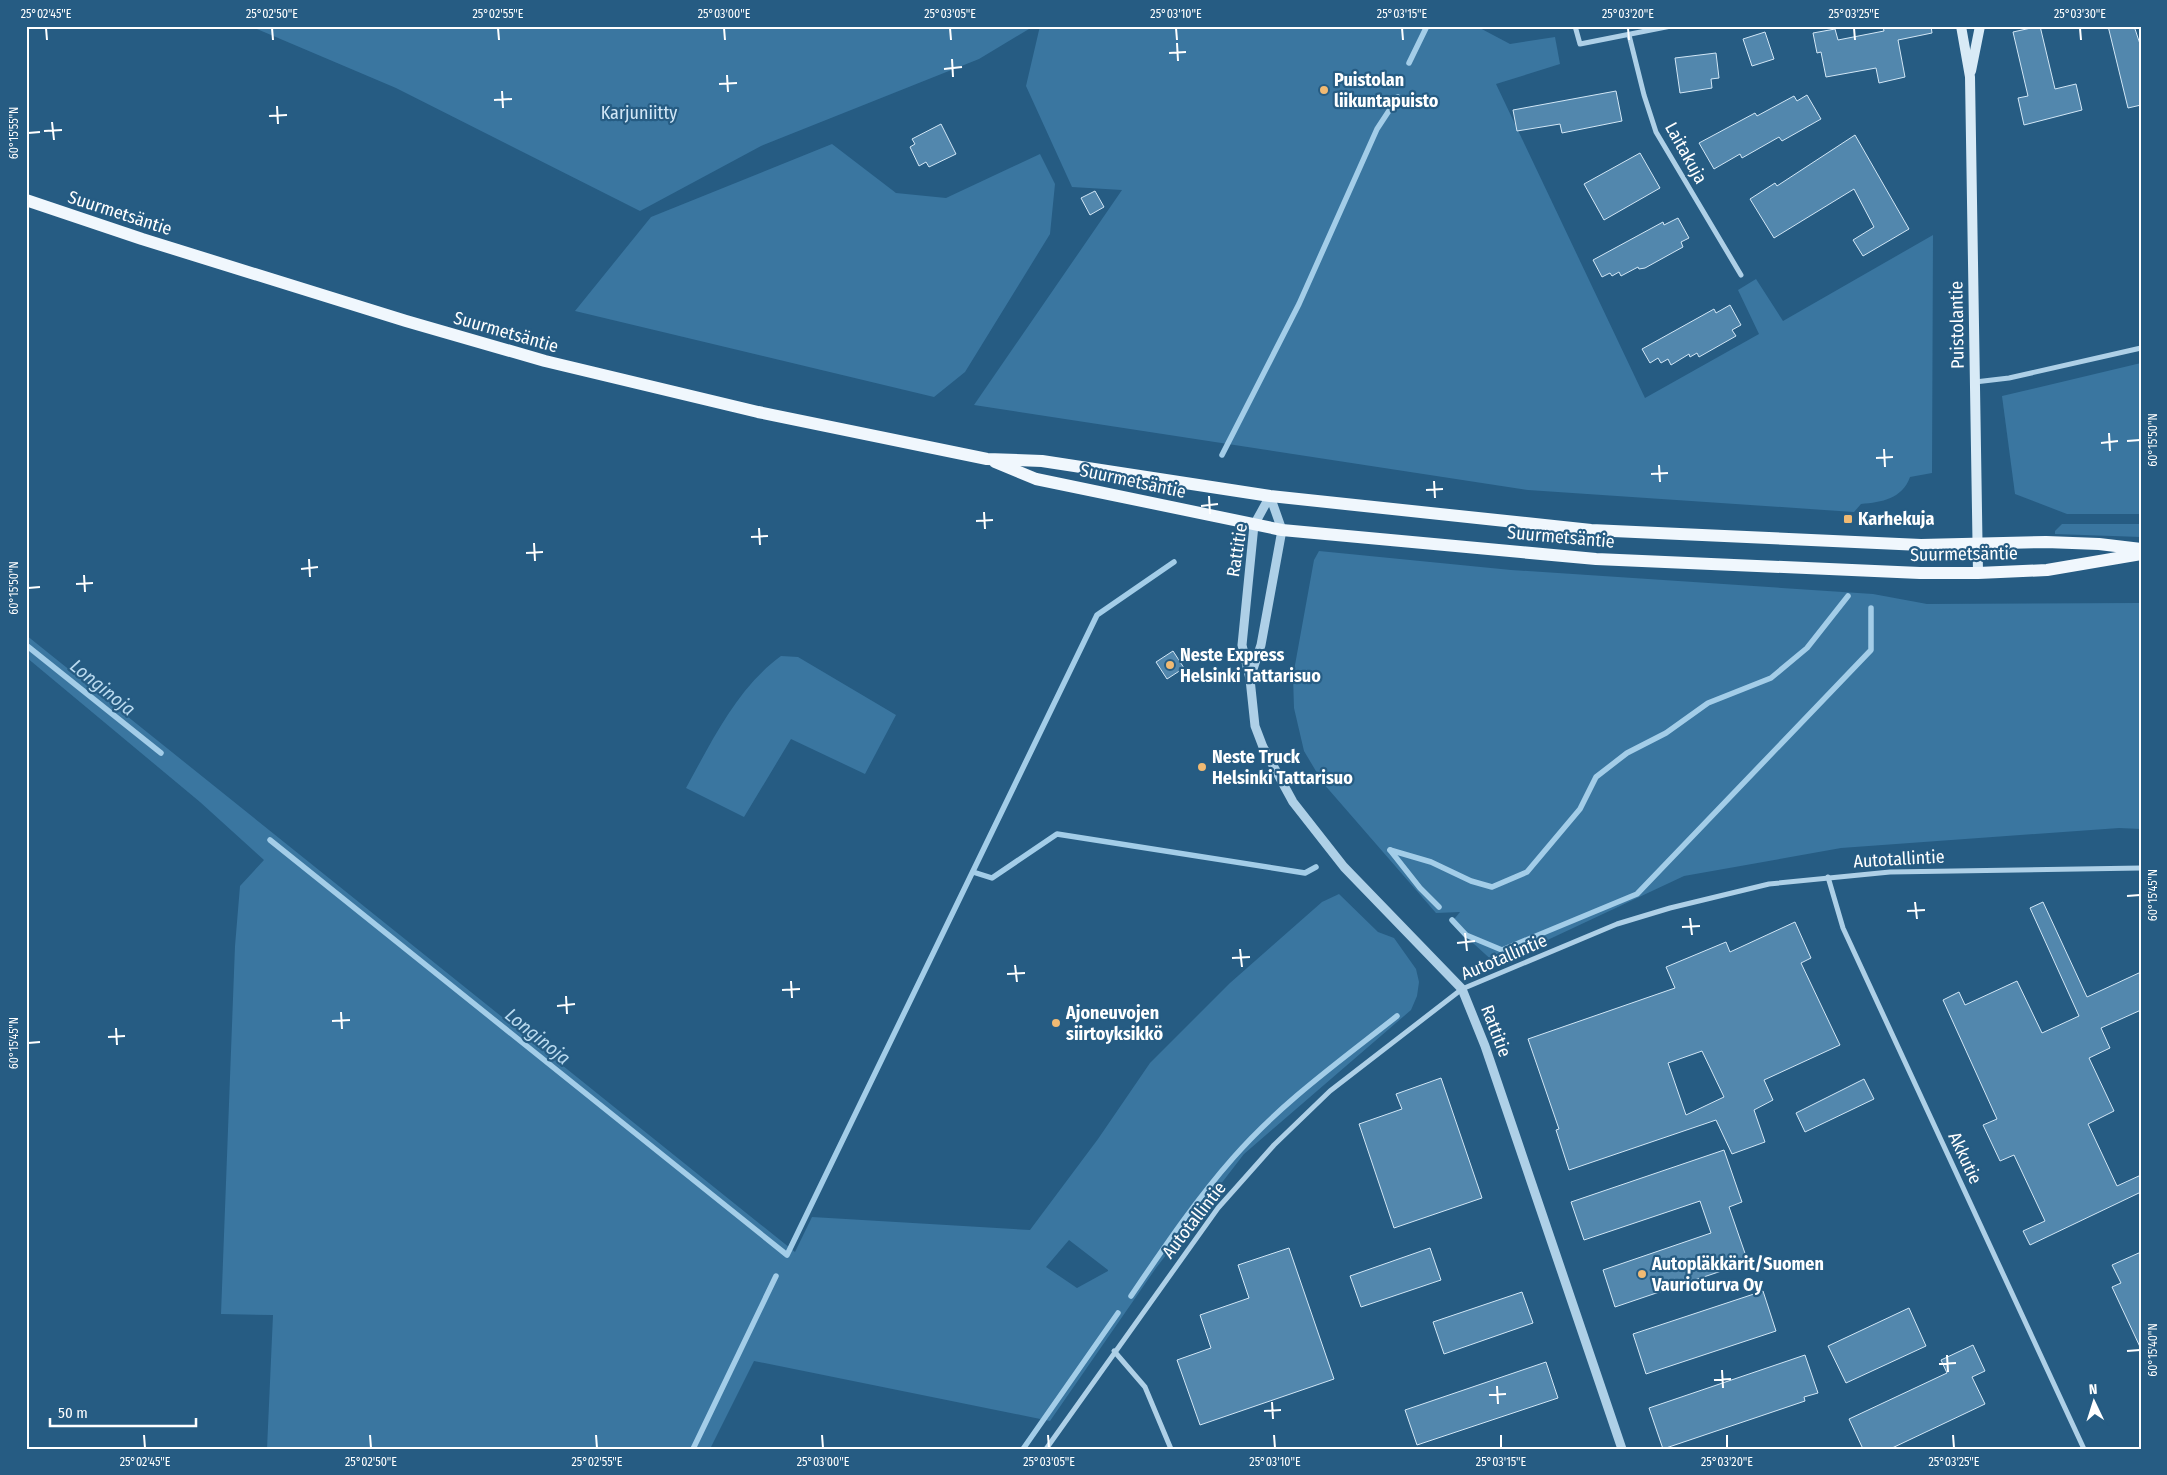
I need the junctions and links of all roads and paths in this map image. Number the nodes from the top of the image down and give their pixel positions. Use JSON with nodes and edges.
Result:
{"nodes":[{"id":1,"x":1575,"y":26,"type":"edge"},
{"id":2,"x":1671,"y":26,"type":"edge"},
{"id":3,"x":1961,"y":26,"type":"edge"},
{"id":4,"x":1980,"y":26,"type":"edge"},
{"id":5,"x":1629,"y":35,"type":"junction"},
{"id":6,"x":1970,"y":77,"type":"junction"},
{"id":7,"x":26,"y":200,"type":"edge"},
{"id":8,"x":1741,"y":275,"type":"dead end"},
{"id":9,"x":2141,"y":348,"type":"edge"},
{"id":10,"x":1975,"y":382,"type":"junction"},
{"id":11,"x":987,"y":459,"type":"junction"},
{"id":12,"x":1270,"y":496,"type":"junction"},
{"id":13,"x":1254,"y":525,"type":"junction"},
{"id":14,"x":1282,"y":530,"type":"junction"},
{"id":15,"x":1978,"y":543,"type":"junction"},
{"id":16,"x":2141,"y":549,"type":"edge"},
{"id":17,"x":2141,"y":554,"type":"edge"},
{"id":18,"x":1978,"y":573,"type":"junction"},
{"id":19,"x":1250,"y":679,"type":"junction"},
{"id":20,"x":2141,"y":868,"type":"edge"},
{"id":21,"x":1828,"y":877,"type":"junction"},
{"id":22,"x":1462,"y":989,"type":"junction"},
{"id":23,"x":1114,"y":1351,"type":"junction"},
{"id":24,"x":1046,"y":1449,"type":"edge"},
{"id":25,"x":1171,"y":1449,"type":"edge"},
{"id":26,"x":1622,"y":1449,"type":"edge"},
{"id":27,"x":2084,"y":1449,"type":"edge"}],
"edges":[{"from":1,"to":5,"type":"street"},
{"from":2,"to":5,"type":"street"},
{"from":3,"to":6,"type":"main road","name":"Puistolantie"},
{"from":4,"to":6,"type":"main road","name":"Puistolantie"},
{"from":5,"to":8,"type":"street","name":"Laitakuja"},
{"from":6,"to":10,"type":"main road","name":"Puistolantie"},
{"from":7,"to":11,"type":"main road","name":"Suurmetsäntie"},
{"from":9,"to":10,"type":"street"},
{"from":10,"to":15,"type":"main road","name":"Puistolantie"},
{"from":11,"to":12,"type":"main road","name":"Suurmetsäntie"},
{"from":11,"to":13,"type":"main road","name":"Suurmetsäntie"},
{"from":12,"to":13,"type":"street","name":"Rattitie"},
{"from":12,"to":14,"type":"street","name":"Rattitie"},
{"from":12,"to":15,"type":"main road","name":"Suurmetsäntie"},
{"from":13,"to":14,"type":"main road","name":"Suurmetsäntie"},
{"from":13,"to":19,"type":"street","name":"Rattitie"},
{"from":14,"to":18,"type":"main road","name":"Suurmetsäntie"},
{"from":14,"to":19,"type":"street","name":"Rattitie"},
{"from":15,"to":16,"type":"main road","name":"Suurmetsäntie"},
{"from":15,"to":18,"type":"main road","name":"Puistolantie"},
{"from":17,"to":18,"type":"main road","name":"Suurmetsäntie"},
{"from":19,"to":22,"type":"street","name":"Rattitie"},
{"from":20,"to":21,"type":"street","name":"Autotallintie"},
{"from":21,"to":22,"type":"street","name":"Autotallintie"},
{"from":21,"to":27,"type":"street","name":"Akkutie"},
{"from":22,"to":23,"type":"street","name":"Autotallintie"},
{"from":22,"to":26,"type":"street","name":"Rattitie"},
{"from":23,"to":24,"type":"street","name":"Autotallintie"},
{"from":23,"to":25,"type":"street"}]}
